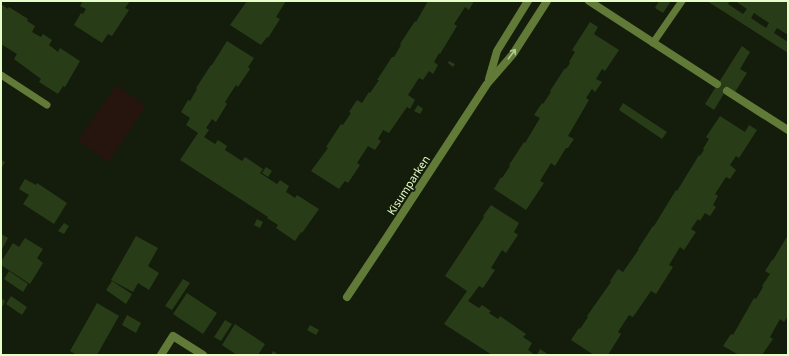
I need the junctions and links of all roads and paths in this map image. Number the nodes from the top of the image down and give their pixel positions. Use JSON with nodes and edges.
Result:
{"nodes":[{"id":1,"x":528,"y":1,"type":"edge"},
{"id":2,"x":547,"y":1,"type":"edge"},
{"id":3,"x":589,"y":1,"type":"edge"},
{"id":4,"x":682,"y":1,"type":"edge"},
{"id":5,"x":653,"y":43,"type":"junction"},
{"id":6,"x":1,"y":75,"type":"edge"},
{"id":7,"x":487,"y":84,"type":"junction"},
{"id":8,"x":717,"y":84,"type":"dead end"},
{"id":9,"x":727,"y":91,"type":"dead end"},
{"id":10,"x":47,"y":106,"type":"dead end"},
{"id":11,"x":788,"y":130,"type":"edge"},
{"id":12,"x":347,"y":297,"type":"dead end"},
{"id":13,"x":161,"y":355,"type":"edge"},
{"id":14,"x":203,"y":355,"type":"edge"}],
"edges":[{"from":1,"to":7,"type":"street","name":"Kisumparken"},
{"from":7,"to":2,"type":"street","name":"Kisumparken","one_way":true},
{"from":3,"to":5,"type":"street"},
{"from":4,"to":5,"type":"lane"},
{"from":5,"to":8,"type":"street"},
{"from":6,"to":10,"type":"lane"},
{"from":7,"to":12,"type":"street","name":"Kisumparken"},
{"from":9,"to":11,"type":"street"},
{"from":13,"to":14,"type":"street"}]}
